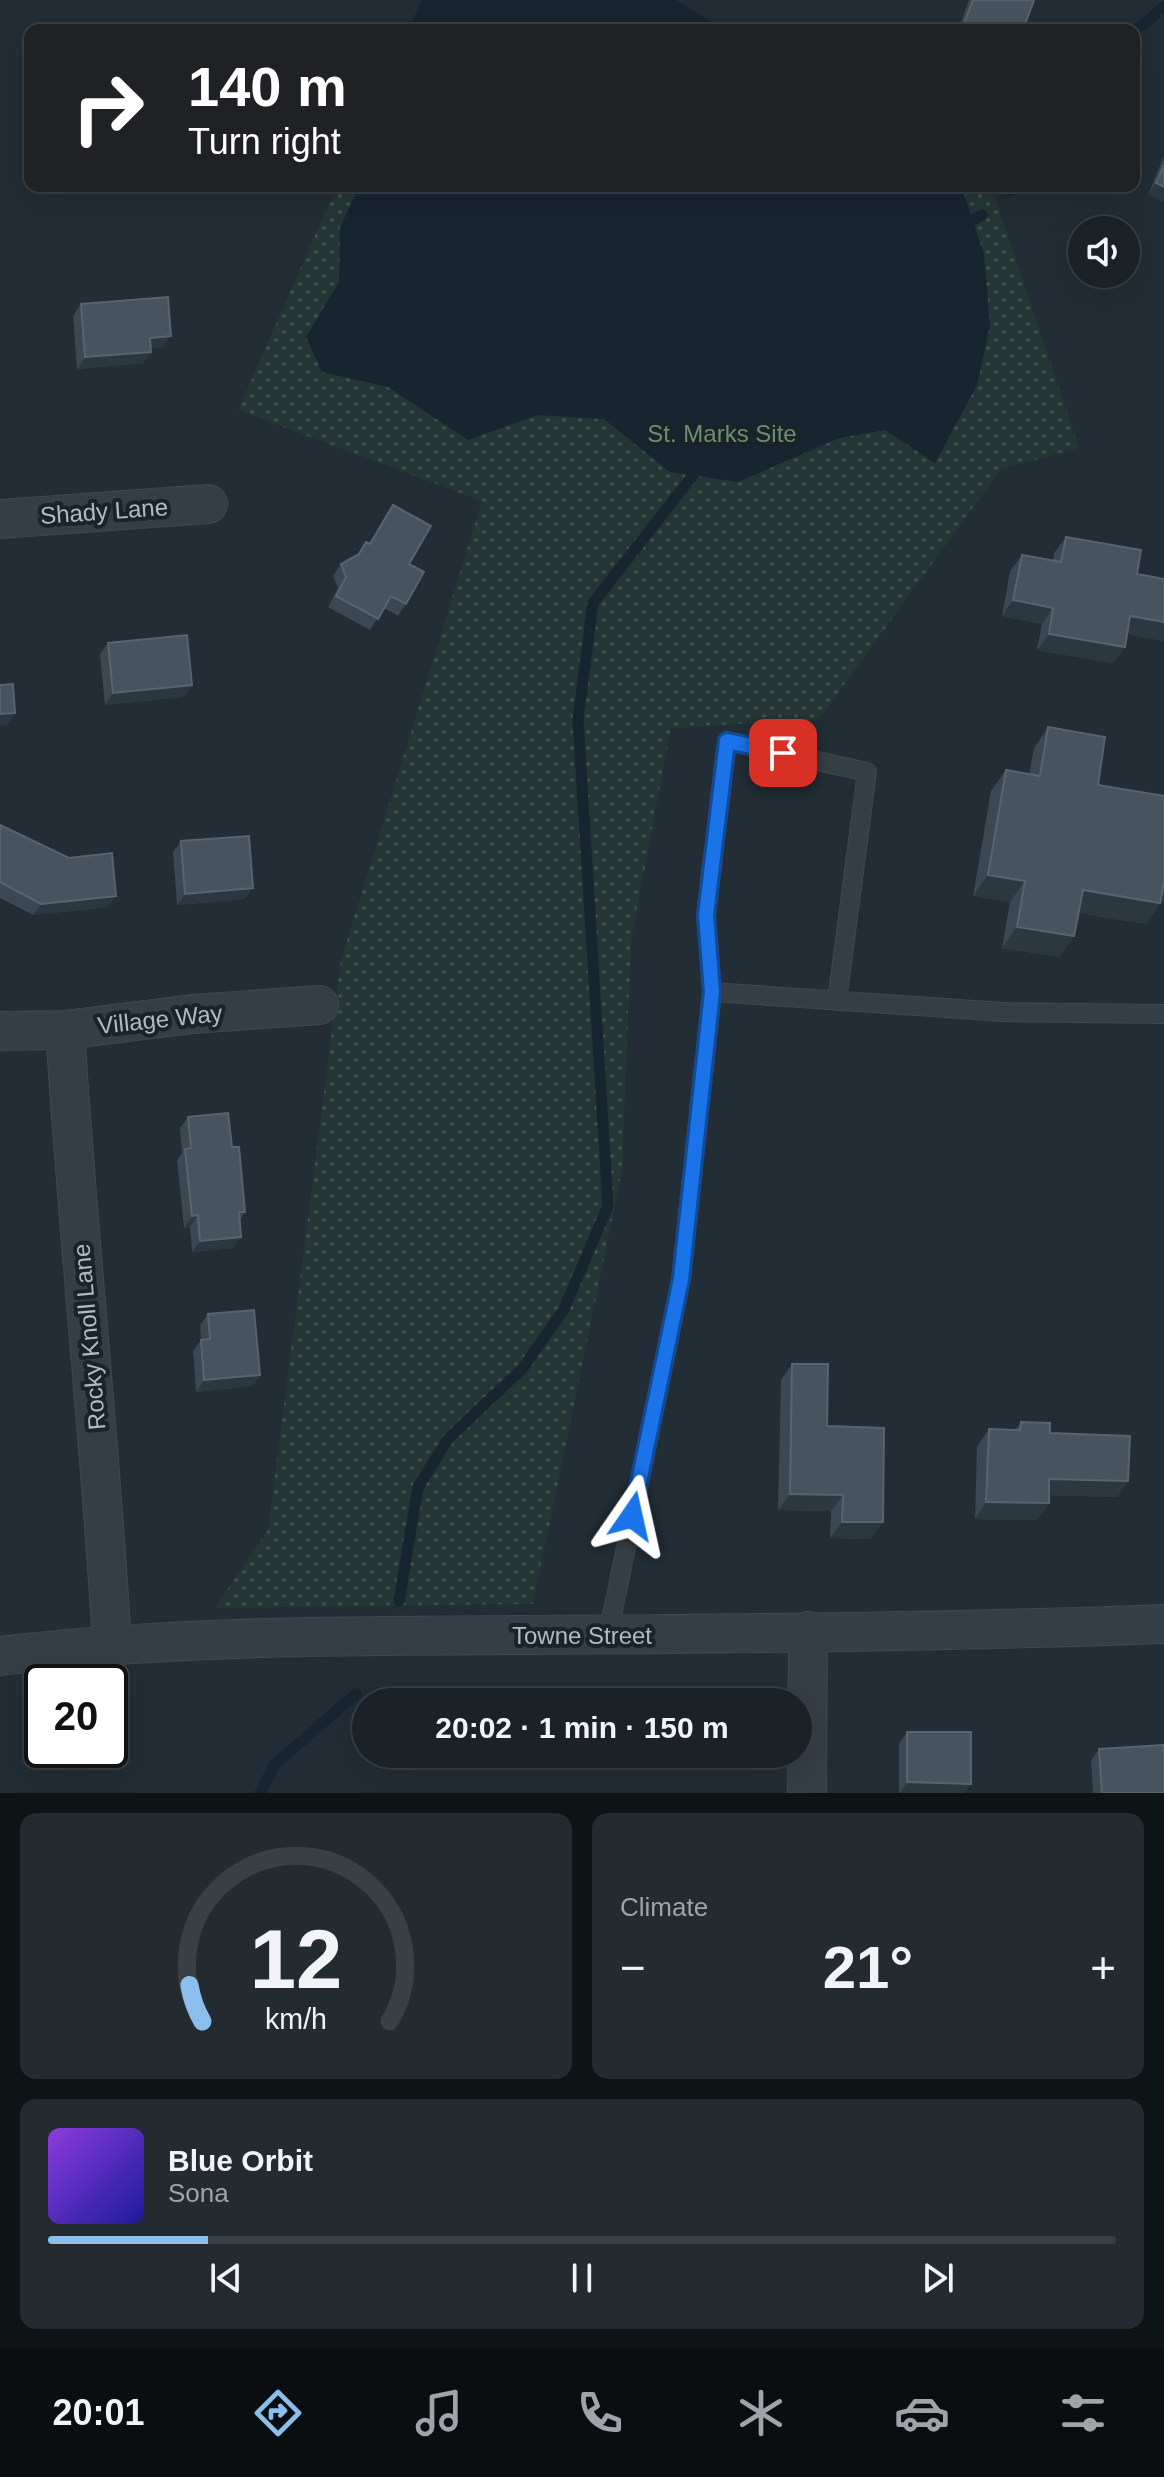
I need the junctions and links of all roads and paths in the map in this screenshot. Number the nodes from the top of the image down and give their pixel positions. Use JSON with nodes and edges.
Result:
{"nodes":[{"id":1,"x":208,"y":504,"type":"dead end"},
{"id":2,"x":0,"y":519,"type":"edge"},
{"id":3,"x":712,"y":992,"type":"junction"},
{"id":4,"x":837,"y":1001,"type":"junction"},
{"id":5,"x":319,"y":1005,"type":"dead end"},
{"id":6,"x":1164,"y":1014,"type":"edge"},
{"id":7,"x":65,"y":1030,"type":"junction"},
{"id":8,"x":0,"y":1031,"type":"edge"},
{"id":9,"x":1164,"y":1624,"type":"edge"},
{"id":10,"x":808,"y":1631,"type":"junction"},
{"id":11,"x":608,"y":1635,"type":"junction"},
{"id":12,"x":112,"y":1644,"type":"junction"},
{"id":13,"x":0,"y":1656,"type":"edge"},
{"id":14,"x":807,"y":1793,"type":"edge"}],
"edges":[{"from":1,"to":2,"type":"street","name":"Shady Lane"},
{"from":3,"to":4,"type":"lane"},
{"from":3,"to":4,"type":"lane"},
{"from":3,"to":11,"type":"lane"},
{"from":4,"to":6,"type":"lane"},
{"from":5,"to":7,"type":"street","name":"Village Way"},
{"from":7,"to":8,"type":"street","name":"Village Way"},
{"from":7,"to":12,"type":"street","name":"Rocky Knoll Lane"},
{"from":9,"to":10,"type":"street","name":"Towne Street"},
{"from":10,"to":11,"type":"street","name":"Towne Street"},
{"from":10,"to":14,"type":"street"},
{"from":11,"to":12,"type":"street","name":"Towne Street"},
{"from":12,"to":13,"type":"street","name":"Towne Street"}]}
